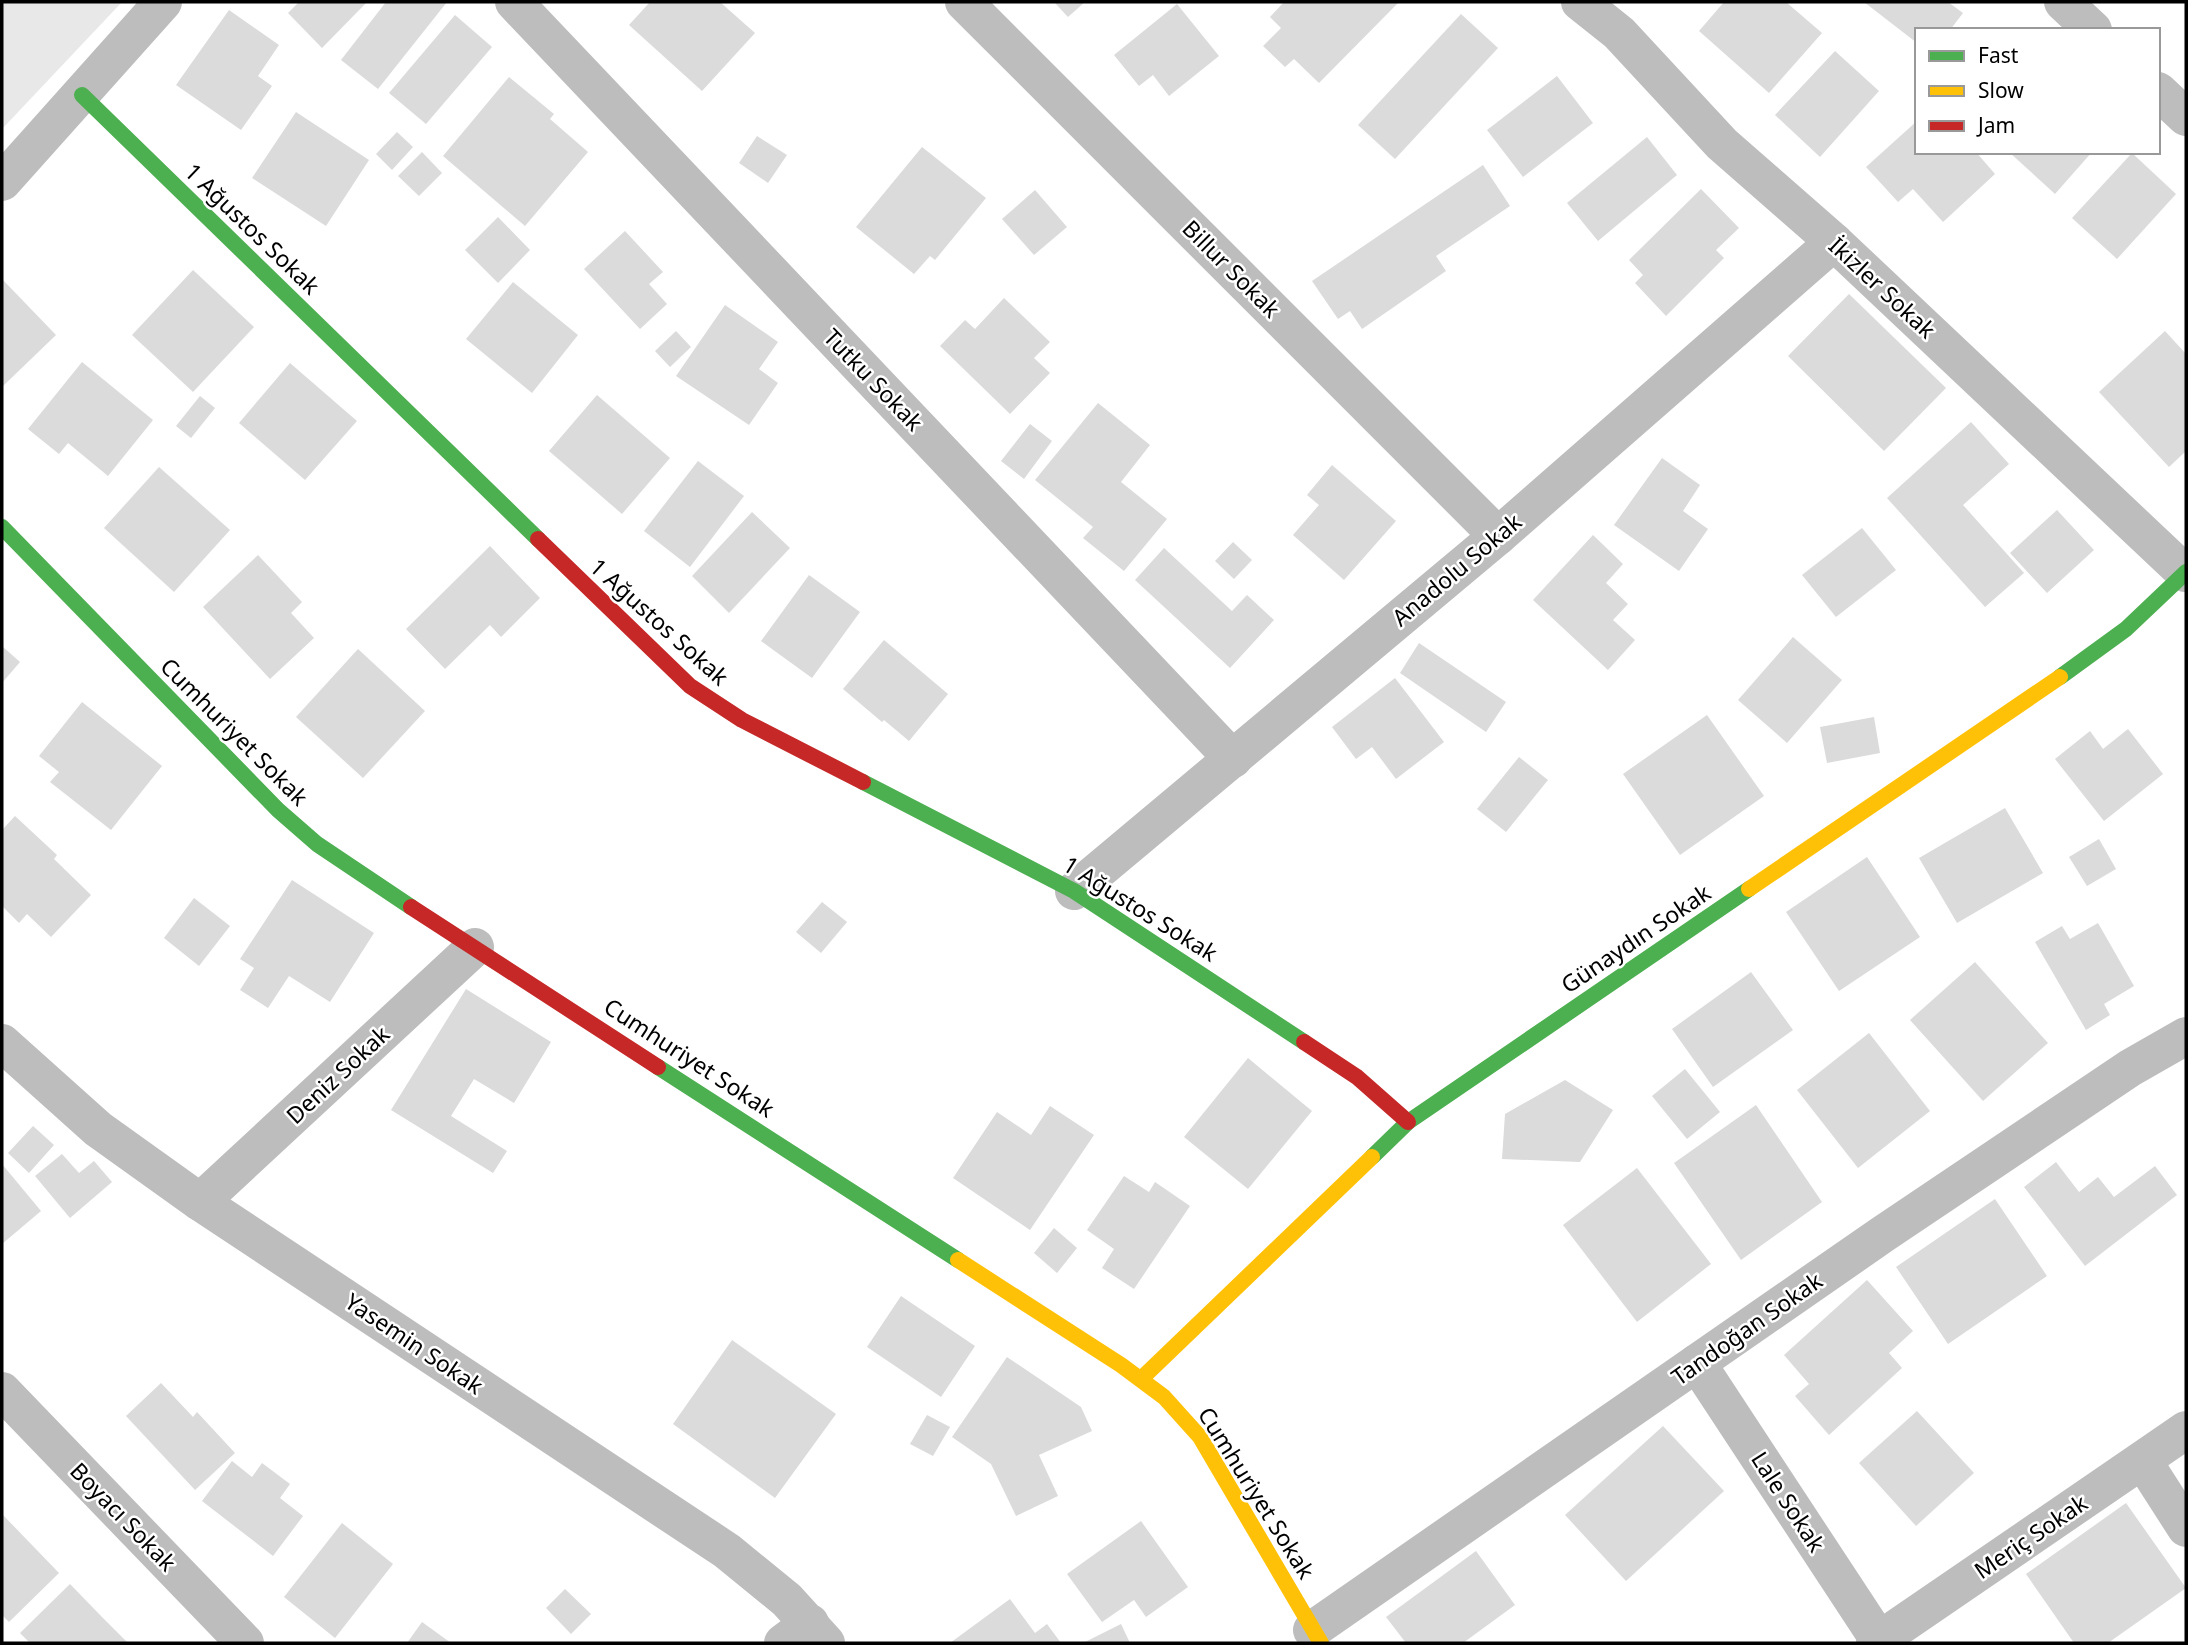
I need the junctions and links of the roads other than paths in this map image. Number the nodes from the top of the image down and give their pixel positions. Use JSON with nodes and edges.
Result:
{"nodes":[{"id":1,"x":163,"y":2,"type":"edge"},
{"id":2,"x":514,"y":2,"type":"edge"},
{"id":3,"x":964,"y":2,"type":"edge"},
{"id":4,"x":1580,"y":2,"type":"edge"},
{"id":5,"x":2160,"y":93,"type":"edge"},
{"id":6,"x":82,"y":95,"type":"junction"},
{"id":7,"x":2186,"y":117,"type":"edge"},
{"id":8,"x":2,"y":182,"type":"edge"},
{"id":9,"x":1833,"y":242,"type":"junction"},
{"id":10,"x":2,"y":527,"type":"edge"},
{"id":11,"x":1498,"y":537,"type":"junction"},
{"id":12,"x":2186,"y":573,"type":"edge"},
{"id":13,"x":1233,"y":759,"type":"junction"},
{"id":14,"x":1074,"y":891,"type":"junction"},
{"id":15,"x":475,"y":947,"type":"junction"},
{"id":16,"x":2186,"y":1036,"type":"edge"},
{"id":17,"x":2,"y":1044,"type":"edge"},
{"id":18,"x":1408,"y":1122,"type":"junction"},
{"id":19,"x":200,"y":1202,"type":"junction"},
{"id":20,"x":1698,"y":1363,"type":"junction"},
{"id":21,"x":1141,"y":1379,"type":"junction"},
{"id":22,"x":2,"y":1391,"type":"edge"},
{"id":23,"x":2186,"y":1430,"type":"edge"},
{"id":24,"x":2143,"y":1461,"type":"junction"},
{"id":25,"x":2186,"y":1528,"type":"edge"},
{"id":26,"x":1317,"y":1636,"type":"edge"},
{"id":27,"x":806,"y":1637,"type":"edge"},
{"id":28,"x":1877,"y":1642,"type":"edge"},
{"id":29,"x":245,"y":1643,"type":"edge"}],
"edges":[{"from":1,"to":6,"type":"street"},
{"from":2,"to":13,"type":"street","name":"Tutku Sokak"},
{"from":3,"to":11,"type":"street","name":"Billur Sokak"},
{"from":4,"to":9,"type":"street","name":"İkizler Sokak"},
{"from":5,"to":7,"type":"street"},
{"from":6,"to":8,"type":"street"},
{"from":6,"to":14,"type":"street","name":"1 Ağustos Sokak"},
{"from":9,"to":11,"type":"street","name":"Anadolu Sokak"},
{"from":9,"to":12,"type":"street","name":"İkizler Sokak"},
{"from":10,"to":15,"type":"street","name":"Cumhuriyet Sokak"},
{"from":11,"to":13,"type":"street","name":"Anadolu Sokak"},
{"from":12,"to":18,"type":"street","name":"Günaydın Sokak"},
{"from":13,"to":14,"type":"street","name":"Anadolu Sokak"},
{"from":14,"to":18,"type":"street","name":"1 Ağustos Sokak"},
{"from":15,"to":19,"type":"street","name":"Deniz Sokak"},
{"from":15,"to":21,"type":"street","name":"Cumhuriyet Sokak"},
{"from":16,"to":20,"type":"street","name":"Tandoğan Sokak"},
{"from":17,"to":19,"type":"street","name":"Yasemin Sokak"},
{"from":18,"to":21,"type":"street","name":"Günaydın Sokak"},
{"from":19,"to":27,"type":"street","name":"Yasemin Sokak"},
{"from":20,"to":26,"type":"street","name":"Tandoğan Sokak"},
{"from":20,"to":28,"type":"street","name":"Lale Sokak"},
{"from":21,"to":26,"type":"street","name":"Cumhuriyet Sokak"},
{"from":22,"to":29,"type":"street","name":"Boyacı Sokak"},
{"from":23,"to":24,"type":"street","name":"Meriç Sokak"},
{"from":24,"to":25,"type":"street"},
{"from":24,"to":28,"type":"street","name":"Meriç Sokak"}]}
